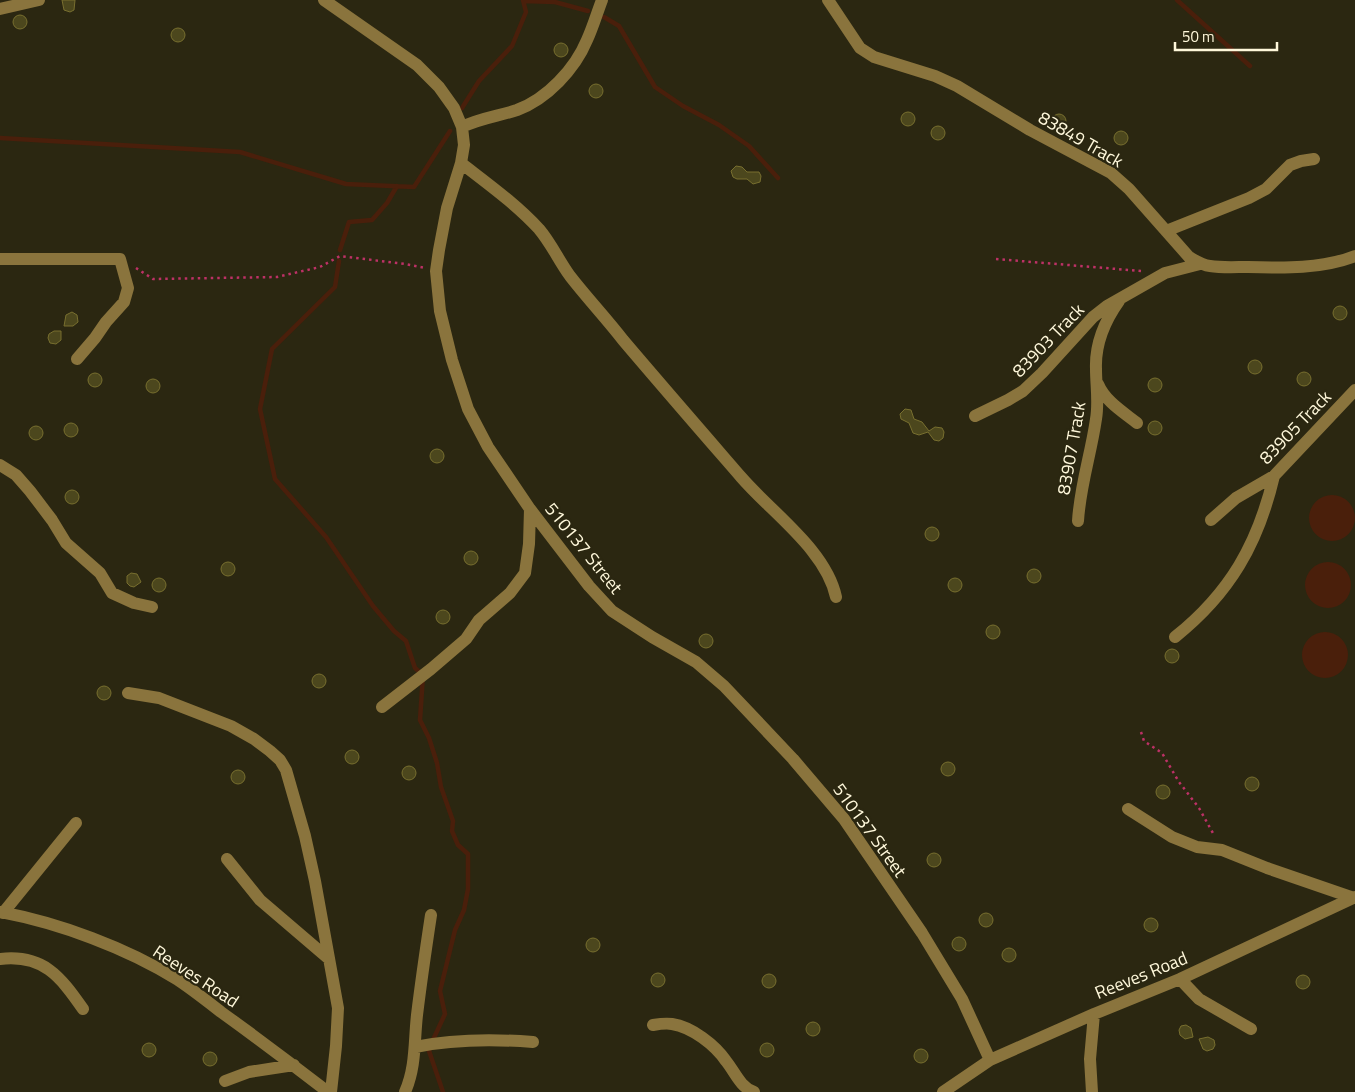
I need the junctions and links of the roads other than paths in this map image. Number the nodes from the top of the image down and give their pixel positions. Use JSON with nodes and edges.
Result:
{"nodes":[{"id":1,"x":39,"y":0,"type":"edge"},
{"id":2,"x":324,"y":0,"type":"edge"},
{"id":3,"x":602,"y":0,"type":"edge"},
{"id":4,"x":828,"y":0,"type":"edge"},
{"id":5,"x":0,"y":9,"type":"edge"},
{"id":6,"x":462,"y":127,"type":"junction"},
{"id":7,"x":1314,"y":159,"type":"dead end"},
{"id":8,"x":461,"y":163,"type":"junction"},
{"id":9,"x":1166,"y":231,"type":"junction"},
{"id":10,"x":1355,"y":256,"type":"edge"},
{"id":11,"x":0,"y":260,"type":"edge"},
{"id":12,"x":1200,"y":264,"type":"junction"},
{"id":13,"x":1120,"y":299,"type":"junction"},
{"id":14,"x":77,"y":359,"type":"dead end"},
{"id":15,"x":1096,"y":380,"type":"junction"},
{"id":16,"x":1355,"y":390,"type":"edge"},
{"id":17,"x":975,"y":416,"type":"dead end"},
{"id":18,"x":1137,"y":423,"type":"dead end"},
{"id":19,"x":0,"y":465,"type":"edge"},
{"id":20,"x":1274,"y":476,"type":"junction"},
{"id":21,"x":530,"y":509,"type":"junction"},
{"id":22,"x":1211,"y":520,"type":"dead end"},
{"id":23,"x":1078,"y":522,"type":"dead end"},
{"id":24,"x":836,"y":597,"type":"dead end"},
{"id":25,"x":152,"y":607,"type":"dead end"},
{"id":26,"x":1175,"y":637,"type":"dead end"},
{"id":27,"x":128,"y":693,"type":"dead end"},
{"id":28,"x":382,"y":707,"type":"dead end"},
{"id":29,"x":1128,"y":810,"type":"dead end"},
{"id":30,"x":76,"y":823,"type":"dead end"},
{"id":31,"x":227,"y":859,"type":"dead end"},
{"id":32,"x":1354,"y":897,"type":"edge"},
{"id":33,"x":2,"y":912,"type":"edge"},
{"id":34,"x":431,"y":915,"type":"dead end"},
{"id":35,"x":0,"y":959,"type":"edge"},
{"id":36,"x":328,"y":959,"type":"junction"},
{"id":37,"x":1180,"y":979,"type":"junction"},
{"id":38,"x":82,"y":1009,"type":"dead end"},
{"id":39,"x":1094,"y":1014,"type":"junction"},
{"id":40,"x":653,"y":1025,"type":"dead end"},
{"id":41,"x":1251,"y":1029,"type":"dead end"},
{"id":42,"x":533,"y":1042,"type":"dead end"},
{"id":43,"x":415,"y":1046,"type":"junction"},
{"id":44,"x":990,"y":1060,"type":"junction"},
{"id":45,"x":294,"y":1065,"type":"junction"},
{"id":46,"x":225,"y":1081,"type":"dead end"},
{"id":47,"x":329,"y":1092,"type":"edge"},
{"id":48,"x":405,"y":1092,"type":"edge"},
{"id":49,"x":754,"y":1092,"type":"edge"},
{"id":50,"x":943,"y":1092,"type":"edge"},
{"id":51,"x":1092,"y":1092,"type":"edge"}],
"edges":[{"from":1,"to":5,"type":"street"},
{"from":2,"to":6,"type":"street","name":"510137 Street"},
{"from":3,"to":6,"type":"street"},
{"from":4,"to":9,"type":"street","name":"83849 Track"},
{"from":6,"to":8,"type":"street","name":"510137 Street"},
{"from":7,"to":9,"type":"street"},
{"from":8,"to":21,"type":"street","name":"510137 Street"},
{"from":8,"to":24,"type":"street"},
{"from":9,"to":12,"type":"street","name":"83849 Track"},
{"from":10,"to":12,"type":"street"},
{"from":11,"to":14,"type":"street"},
{"from":12,"to":13,"type":"street","name":"83903 Track"},
{"from":13,"to":15,"type":"street","name":"83907 Track"},
{"from":13,"to":17,"type":"street","name":"83903 Track"},
{"from":15,"to":18,"type":"street","name":"83907 Track"},
{"from":15,"to":23,"type":"street","name":"83907 Track"},
{"from":16,"to":20,"type":"street","name":"83905 Track"},
{"from":19,"to":25,"type":"street"},
{"from":20,"to":22,"type":"street","name":"83905 Track"},
{"from":20,"to":26,"type":"street"},
{"from":21,"to":28,"type":"street"},
{"from":21,"to":44,"type":"street","name":"510137 Street"},
{"from":27,"to":36,"type":"street"},
{"from":29,"to":32,"type":"street"},
{"from":30,"to":33,"type":"street"},
{"from":31,"to":36,"type":"street"},
{"from":32,"to":37,"type":"street","name":"Reeves Road"},
{"from":33,"to":45,"type":"street","name":"Reeves Road"},
{"from":34,"to":43,"type":"street"},
{"from":35,"to":38,"type":"street"},
{"from":36,"to":47,"type":"street"},
{"from":37,"to":39,"type":"street","name":"Reeves Road"},
{"from":37,"to":41,"type":"street"},
{"from":39,"to":44,"type":"street","name":"Reeves Road"},
{"from":39,"to":51,"type":"street"},
{"from":40,"to":49,"type":"street"},
{"from":42,"to":43,"type":"street"},
{"from":43,"to":48,"type":"street"},
{"from":44,"to":50,"type":"street","name":"Reeves Road"},
{"from":45,"to":46,"type":"street"},
{"from":45,"to":47,"type":"street","name":"Reeves Road"}]}
